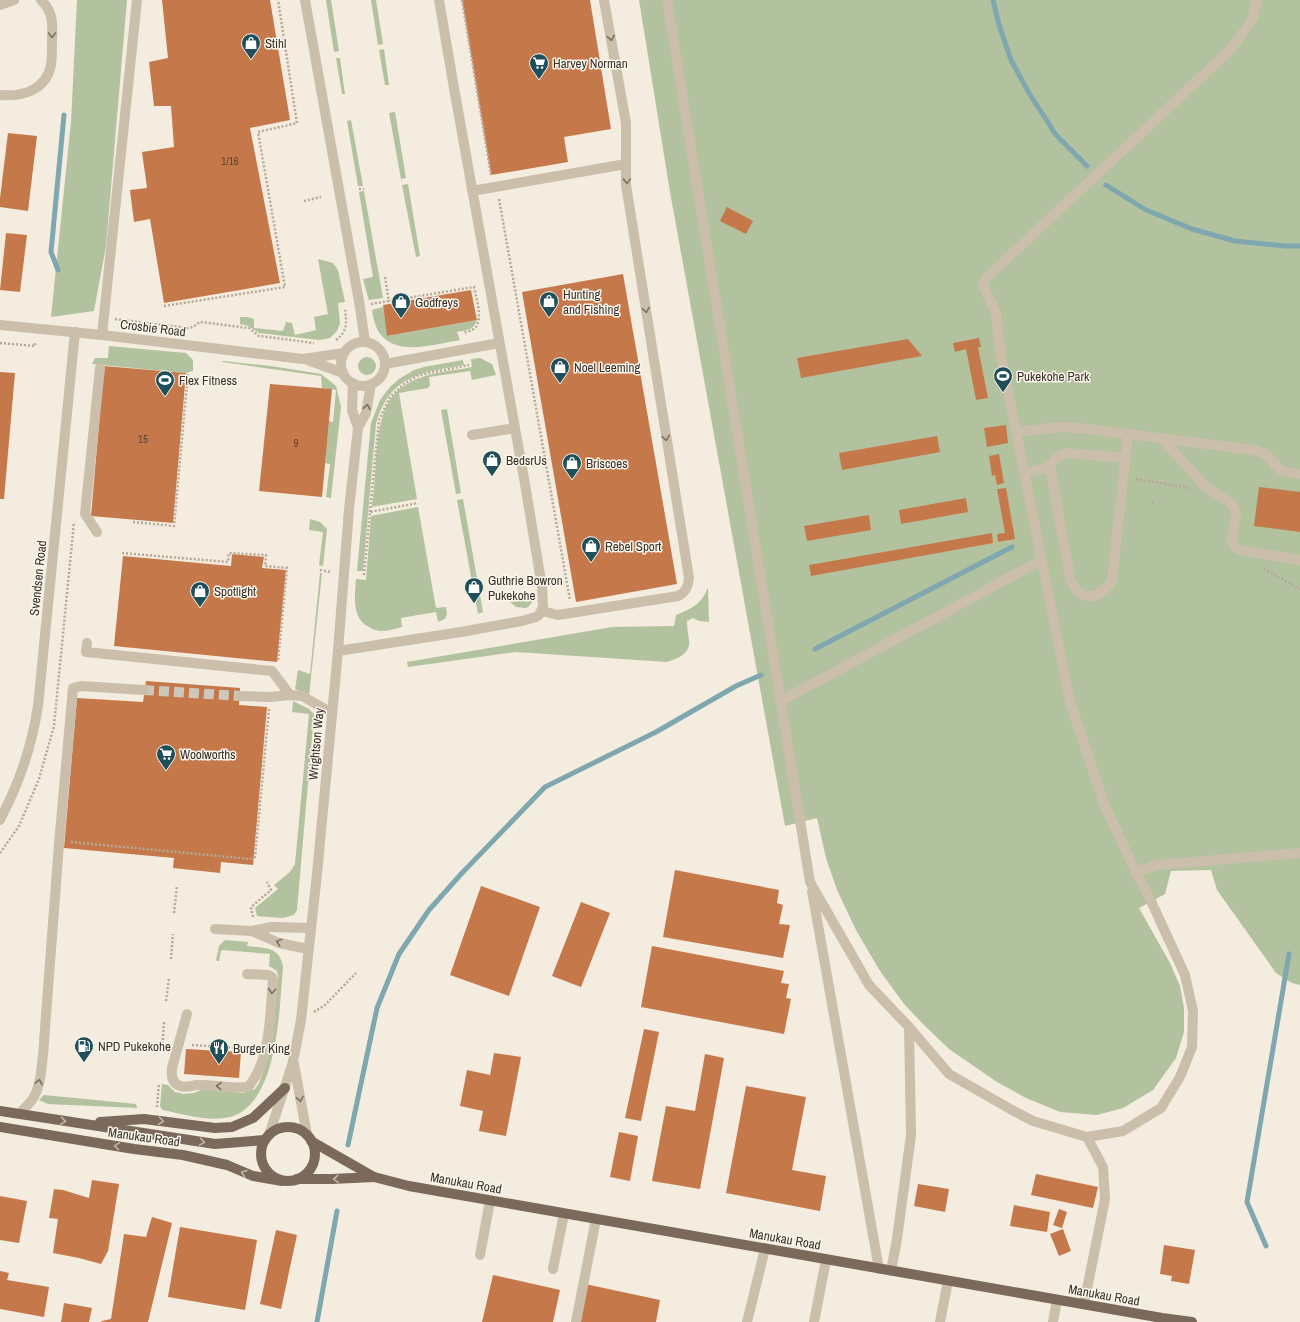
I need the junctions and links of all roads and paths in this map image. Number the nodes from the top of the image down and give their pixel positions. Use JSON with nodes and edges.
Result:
{"nodes":[{"id":1,"x":14,"y":0,"type":"edge"},
{"id":2,"x":137,"y":0,"type":"edge"},
{"id":3,"x":278,"y":0,"type":"edge"},
{"id":4,"x":305,"y":0,"type":"edge"},
{"id":5,"x":439,"y":0,"type":"edge"},
{"id":6,"x":462,"y":0,"type":"edge"},
{"id":7,"x":604,"y":0,"type":"edge"},
{"id":8,"x":667,"y":0,"type":"edge"},
{"id":9,"x":1257,"y":0,"type":"edge"},
{"id":10,"x":44,"y":1,"type":"edge"},
{"id":11,"x":0,"y":5,"type":"edge"},
{"id":12,"x":0,"y":95,"type":"edge"},
{"id":13,"x":626,"y":164,"type":"junction"},
{"id":14,"x":491,"y":175,"type":"dead end"},
{"id":15,"x":364,"y":189,"type":"dead end"},
{"id":16,"x":359,"y":190,"type":"dead end"},
{"id":17,"x":472,"y":191,"type":"junction"},
{"id":18,"x":321,"y":197,"type":"dead end"},
{"id":19,"x":499,"y":197,"type":"dead end"},
{"id":20,"x":304,"y":200,"type":"dead end"},
{"id":21,"x":385,"y":278,"type":"dead end"},
{"id":22,"x":389,"y":302,"type":"junction"},
{"id":23,"x":372,"y":304,"type":"dead end"},
{"id":24,"x":164,"y":306,"type":"dead end"},
{"id":25,"x":345,"y":310,"type":"dead end"},
{"id":26,"x":0,"y":325,"type":"edge"},
{"id":27,"x":36,"y":329,"type":"junction"},
{"id":28,"x":75,"y":332,"type":"junction"},
{"id":29,"x":463,"y":333,"type":"dead end"},
{"id":30,"x":106,"y":335,"type":"junction"},
{"id":31,"x":365,"y":342,"type":"junction"},
{"id":32,"x":0,"y":343,"type":"edge"},
{"id":33,"x":499,"y":343,"type":"junction"},
{"id":34,"x":321,"y":344,"type":"dead end"},
{"id":35,"x":332,"y":344,"type":"dead end"},
{"id":36,"x":344,"y":352,"type":"junction"},
{"id":37,"x":303,"y":358,"type":"junction"},
{"id":38,"x":385,"y":364,"type":"junction"},
{"id":39,"x":469,"y":365,"type":"dead end"},
{"id":40,"x":100,"y":368,"type":"dead end"},
{"id":41,"x":188,"y":372,"type":"dead end"},
{"id":42,"x":343,"y":373,"type":"junction"},
{"id":43,"x":353,"y":384,"type":"junction"},
{"id":44,"x":371,"y":384,"type":"junction"},
{"id":45,"x":358,"y":428,"type":"junction"},
{"id":46,"x":515,"y":428,"type":"junction"},
{"id":47,"x":1016,"y":432,"type":"junction"},
{"id":48,"x":1128,"y":434,"type":"junction"},
{"id":49,"x":472,"y":435,"type":"dead end"},
{"id":50,"x":1161,"y":438,"type":"junction"},
{"id":51,"x":1126,"y":458,"type":"junction"},
{"id":52,"x":1050,"y":467,"type":"junction"},
{"id":53,"x":1024,"y":473,"type":"junction"},
{"id":54,"x":1300,"y":474,"type":"edge"},
{"id":55,"x":1136,"y":480,"type":"dead end"},
{"id":56,"x":1192,"y":489,"type":"dead end"},
{"id":57,"x":418,"y":503,"type":"dead end"},
{"id":58,"x":370,"y":512,"type":"junction"},
{"id":59,"x":75,"y":517,"type":"dead end"},
{"id":60,"x":133,"y":522,"type":"dead end"},
{"id":61,"x":97,"y":532,"type":"dead end"},
{"id":62,"x":122,"y":553,"type":"dead end"},
{"id":63,"x":1042,"y":560,"type":"junction"},
{"id":64,"x":1300,"y":560,"type":"edge"},
{"id":65,"x":1263,"y":568,"type":"dead end"},
{"id":66,"x":320,"y":570,"type":"dead end"},
{"id":67,"x":330,"y":572,"type":"dead end"},
{"id":68,"x":364,"y":575,"type":"dead end"},
{"id":69,"x":1300,"y":589,"type":"edge"},
{"id":70,"x":571,"y":602,"type":"dead end"},
{"id":71,"x":542,"y":612,"type":"junction"},
{"id":72,"x":87,"y":643,"type":"dead end"},
{"id":73,"x":338,"y":651,"type":"junction"},
{"id":74,"x":273,"y":662,"type":"dead end"},
{"id":75,"x":144,"y":690,"type":"tunnel mouth"},
{"id":76,"x":290,"y":695,"type":"junction"},
{"id":77,"x":241,"y":696,"type":"tunnel mouth"},
{"id":78,"x":781,"y":701,"type":"junction"},
{"id":79,"x":269,"y":708,"type":"dead end"},
{"id":80,"x":332,"y":713,"type":"junction"},
{"id":81,"x":0,"y":820,"type":"edge"},
{"id":82,"x":68,"y":842,"type":"dead end"},
{"id":83,"x":0,"y":853,"type":"edge"},
{"id":84,"x":1300,"y":853,"type":"edge"},
{"id":85,"x":1136,"y":872,"type":"junction"},
{"id":86,"x":267,"y":882,"type":"dead end"},
{"id":87,"x":810,"y":882,"type":"junction"},
{"id":88,"x":177,"y":886,"type":"dead end"},
{"id":89,"x":174,"y":913,"type":"dead end"},
{"id":90,"x":253,"y":917,"type":"dead end"},
{"id":91,"x":310,"y":928,"type":"junction"},
{"id":92,"x":215,"y":929,"type":"dead end"},
{"id":93,"x":252,"y":931,"type":"junction"},
{"id":94,"x":173,"y":934,"type":"dead end"},
{"id":95,"x":308,"y":949,"type":"junction"},
{"id":96,"x":170,"y":959,"type":"dead end"},
{"id":97,"x":356,"y":973,"type":"dead end"},
{"id":98,"x":247,"y":974,"type":"dead end"},
{"id":99,"x":168,"y":978,"type":"dead end"},
{"id":100,"x":166,"y":1000,"type":"dead end"},
{"id":101,"x":187,"y":1014,"type":"dead end"},
{"id":102,"x":301,"y":1020,"type":"junction"},
{"id":103,"x":909,"y":1027,"type":"junction"},
{"id":104,"x":191,"y":1044,"type":"dead end"},
{"id":105,"x":256,"y":1049,"type":"dead end"},
{"id":106,"x":293,"y":1062,"type":"junction"},
{"id":107,"x":284,"y":1088,"type":"junction"},
{"id":108,"x":0,"y":1111,"type":"edge"},
{"id":109,"x":19,"y":1114,"type":"junction"},
{"id":110,"x":80,"y":1123,"type":"junction"},
{"id":111,"x":0,"y":1127,"type":"edge"},
{"id":112,"x":1087,"y":1137,"type":"junction"},
{"id":113,"x":267,"y":1138,"type":"junction"},
{"id":114,"x":309,"y":1138,"type":"junction"},
{"id":115,"x":374,"y":1176,"type":"junction"},
{"id":116,"x":297,"y":1179,"type":"junction"},
{"id":117,"x":282,"y":1180,"type":"junction"},
{"id":118,"x":490,"y":1201,"type":"junction"},
{"id":119,"x":564,"y":1214,"type":"junction"},
{"id":120,"x":596,"y":1219,"type":"junction"},
{"id":121,"x":765,"y":1249,"type":"junction"},
{"id":122,"x":480,"y":1255,"type":"dead end"},
{"id":123,"x":826,"y":1260,"type":"junction"},
{"id":124,"x":554,"y":1269,"type":"dead end"},
{"id":125,"x":879,"y":1269,"type":"junction"},
{"id":126,"x":891,"y":1271,"type":"junction"},
{"id":127,"x":948,"y":1281,"type":"junction"},
{"id":128,"x":1057,"y":1300,"type":"junction"},
{"id":129,"x":1084,"y":1304,"type":"junction"},
{"id":130,"x":576,"y":1322,"type":"edge"},
{"id":131,"x":747,"y":1322,"type":"edge"},
{"id":132,"x":814,"y":1322,"type":"edge"},
{"id":133,"x":940,"y":1322,"type":"edge"},
{"id":134,"x":1053,"y":1322,"type":"edge"},
{"id":135,"x":1192,"y":1322,"type":"edge"}],
"edges":[{"from":1,"to":11,"type":"street"},
{"from":2,"to":30,"type":"street"},
{"from":3,"to":24,"type":"path"},
{"from":4,"to":31,"type":"street"},
{"from":5,"to":17,"type":"street"},
{"from":6,"to":14,"type":"path"},
{"from":7,"to":13,"type":"street","one_way":true},
{"from":8,"to":78,"type":"street"},
{"from":9,"to":47,"type":"street"},
{"from":10,"to":12,"type":"street","one_way":true},
{"from":13,"to":17,"type":"street"},
{"from":13,"to":71,"type":"street","one_way":true},
{"from":15,"to":16,"type":"path"},
{"from":17,"to":33,"type":"street"},
{"from":18,"to":20,"type":"path"},
{"from":19,"to":70,"type":"path"},
{"from":21,"to":22,"type":"path"},
{"from":22,"to":23,"type":"path"},
{"from":22,"to":29,"type":"path"},
{"from":25,"to":35,"type":"path"},
{"from":26,"to":27,"type":"street","name":"Crosbie Road"},
{"from":27,"to":28,"type":"street","name":"Crosbie Road"},
{"from":27,"to":32,"type":"path"},
{"from":28,"to":30,"type":"street","name":"Crosbie Road"},
{"from":28,"to":81,"type":"street","name":"Svendsen Road"},
{"from":30,"to":34,"type":"path"},
{"from":30,"to":37,"type":"street","name":"Crosbie Road"},
{"from":31,"to":36,"type":"street"},
{"from":31,"to":38,"type":"street"},
{"from":33,"to":38,"type":"street"},
{"from":33,"to":46,"type":"street"},
{"from":36,"to":37,"type":"street","name":"Crosbie Road"},
{"from":36,"to":42,"type":"street"},
{"from":37,"to":42,"type":"street","name":"Crosbie Road"},
{"from":38,"to":44,"type":"street"},
{"from":39,"to":58,"type":"path"},
{"from":40,"to":61,"type":"street"},
{"from":41,"to":60,"type":"path"},
{"from":42,"to":43,"type":"street"},
{"from":43,"to":44,"type":"street"},
{"from":43,"to":45,"type":"street","name":"Wrightson Way"},
{"from":45,"to":44,"type":"street","name":"Wrightson Way","one_way":true},
{"from":45,"to":73,"type":"street","name":"Wrightson Way"},
{"from":46,"to":49,"type":"street"},
{"from":46,"to":71,"type":"street"},
{"from":47,"to":48,"type":"street"},
{"from":47,"to":53,"type":"street"},
{"from":48,"to":50,"type":"street"},
{"from":48,"to":51,"type":"street"},
{"from":50,"to":54,"type":"street"},
{"from":50,"to":64,"type":"street"},
{"from":51,"to":52,"type":"street"},
{"from":51,"to":52,"type":"street"},
{"from":52,"to":53,"type":"street"},
{"from":53,"to":63,"type":"street"},
{"from":55,"to":56,"type":"path"},
{"from":57,"to":58,"type":"path"},
{"from":58,"to":68,"type":"path"},
{"from":59,"to":83,"type":"path"},
{"from":62,"to":74,"type":"path"},
{"from":63,"to":78,"type":"street"},
{"from":63,"to":85,"type":"street"},
{"from":65,"to":69,"type":"path"},
{"from":66,"to":67,"type":"path"},
{"from":71,"to":73,"type":"street"},
{"from":72,"to":76,"type":"street"},
{"from":73,"to":80,"type":"street","name":"Wrightson Way"},
{"from":109,"to":75,"type":"street","one_way":true},
{"from":76,"to":77,"type":"street"},
{"from":76,"to":80,"type":"street"},
{"from":78,"to":87,"type":"street"},
{"from":79,"to":82,"type":"path"},
{"from":80,"to":91,"type":"street","name":"Wrightson Way"},
{"from":84,"to":85,"type":"street"},
{"from":85,"to":112,"type":"street"},
{"from":86,"to":90,"type":"path"},
{"from":87,"to":103,"type":"street"},
{"from":87,"to":125,"type":"street"},
{"from":88,"to":89,"type":"path"},
{"from":91,"to":93,"type":"street"},
{"from":91,"to":95,"type":"street","name":"Wrightson Way"},
{"from":92,"to":93,"type":"street"},
{"from":95,"to":93,"type":"street","one_way":true},
{"from":94,"to":96,"type":"path"},
{"from":95,"to":102,"type":"street","name":"Wrightson Way"},
{"from":97,"to":102,"type":"path"},
{"from":98,"to":101,"type":"street","one_way":true},
{"from":99,"to":100,"type":"path"},
{"from":102,"to":106,"type":"street","name":"Wrightson Way"},
{"from":103,"to":112,"type":"street"},
{"from":103,"to":126,"type":"street"},
{"from":104,"to":105,"type":"path"},
{"from":106,"to":107,"type":"street","name":"Wrightson Way"},
{"from":106,"to":114,"type":"street","name":"Wrightson Way","one_way":true},
{"from":110,"to":107,"type":"main road","one_way":true},
{"from":107,"to":113,"type":"street","name":"Wrightson Way"},
{"from":108,"to":109,"type":"main road","name":"Manukau Road"},
{"from":109,"to":110,"type":"main road","name":"Manukau Road","one_way":true},
{"from":110,"to":113,"type":"main road","name":"Manukau Road","one_way":true},
{"from":117,"to":111,"type":"main road","name":"Manukau Road","one_way":true},
{"from":112,"to":129,"type":"street"},
{"from":113,"to":114,"type":"main road"},
{"from":113,"to":117,"type":"main road"},
{"from":114,"to":115,"type":"main road","name":"Manukau Road"},
{"from":114,"to":116,"type":"main road"},
{"from":115,"to":116,"type":"main road","name":"Manukau Road","one_way":true},
{"from":115,"to":118,"type":"main road","name":"Manukau Road"},
{"from":116,"to":117,"type":"main road"},
{"from":118,"to":119,"type":"main road","name":"Manukau Road"},
{"from":118,"to":122,"type":"street"},
{"from":119,"to":120,"type":"main road","name":"Manukau Road"},
{"from":119,"to":124,"type":"street"},
{"from":120,"to":121,"type":"main road","name":"Manukau Road"},
{"from":120,"to":130,"type":"street"},
{"from":121,"to":123,"type":"main road","name":"Manukau Road"},
{"from":121,"to":131,"type":"street"},
{"from":123,"to":125,"type":"main road","name":"Manukau Road"},
{"from":123,"to":132,"type":"street"},
{"from":125,"to":126,"type":"main road","name":"Manukau Road"},
{"from":126,"to":127,"type":"main road","name":"Manukau Road"},
{"from":127,"to":128,"type":"main road","name":"Manukau Road"},
{"from":127,"to":133,"type":"street"},
{"from":128,"to":129,"type":"main road","name":"Manukau Road"},
{"from":128,"to":134,"type":"street"},
{"from":129,"to":135,"type":"main road","name":"Manukau Road"}]}
